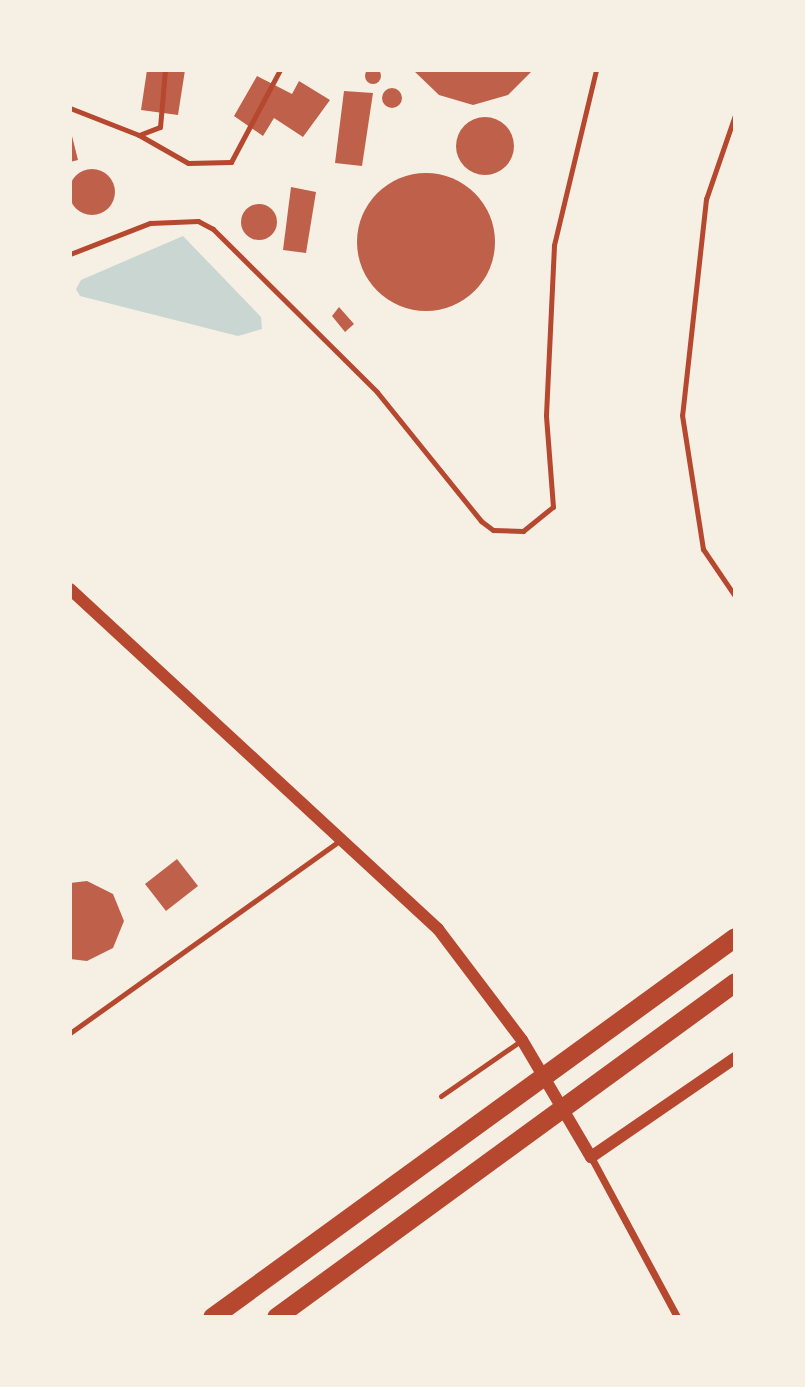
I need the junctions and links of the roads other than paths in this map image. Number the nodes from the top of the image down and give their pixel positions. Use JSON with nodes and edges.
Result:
{"nodes":[{"id":1,"x":165,"y":70,"type":"edge"},
{"id":2,"x":280,"y":70,"type":"edge"},
{"id":3,"x":596,"y":70,"type":"edge"},
{"id":4,"x":70,"y":108,"type":"edge"},
{"id":5,"x":735,"y":116,"type":"edge"},
{"id":6,"x":139,"y":135,"type":"junction"},
{"id":7,"x":70,"y":254,"type":"edge"},
{"id":8,"x":70,"y":590,"type":"edge"},
{"id":9,"x":735,"y":596,"type":"edge"},
{"id":10,"x":342,"y":839,"type":"junction"},
{"id":11,"x":735,"y":937,"type":"edge"},
{"id":12,"x":735,"y":982,"type":"edge"},
{"id":13,"x":70,"y":1033,"type":"edge"},
{"id":14,"x":522,"y":1040,"type":"junction"},
{"id":15,"x":735,"y":1058,"type":"edge"},
{"id":16,"x":441,"y":1096,"type":"dead end"},
{"id":17,"x":591,"y":1157,"type":"junction"},
{"id":18,"x":212,"y":1317,"type":"edge"},
{"id":19,"x":276,"y":1317,"type":"edge"},
{"id":20,"x":677,"y":1317,"type":"edge"}],
"edges":[{"from":1,"to":6,"type":"lane"},
{"from":2,"to":6,"type":"lane"},
{"from":3,"to":7,"type":"lane"},
{"from":4,"to":6,"type":"lane"},
{"from":5,"to":9,"type":"lane"},
{"from":8,"to":10,"type":"street"},
{"from":10,"to":13,"type":"lane"},
{"from":10,"to":14,"type":"street"},
{"from":11,"to":18,"type":"highway"},
{"from":12,"to":19,"type":"highway"},
{"from":14,"to":16,"type":"lane"},
{"from":14,"to":17,"type":"street"},
{"from":15,"to":17,"type":"street"},
{"from":17,"to":20,"type":"street"}]}
